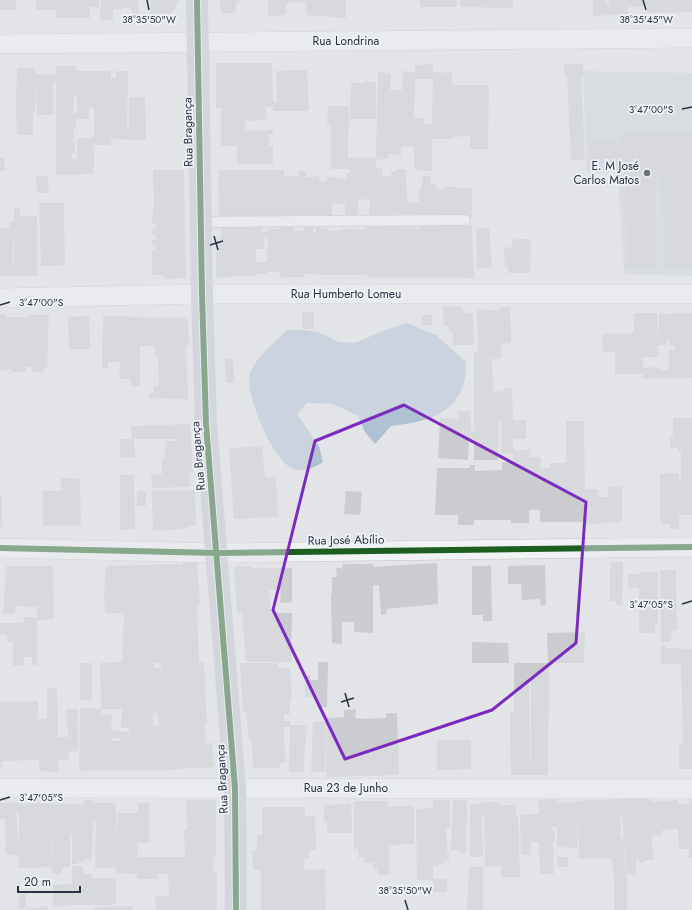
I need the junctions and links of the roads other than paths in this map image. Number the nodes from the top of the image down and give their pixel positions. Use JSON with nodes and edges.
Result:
{"nodes":[{"id":1,"x":197,"y":0,"type":"edge"},
{"id":2,"x":692,"y":38,"type":"edge"},
{"id":3,"x":198,"y":42,"type":"junction"},
{"id":4,"x":0,"y":44,"type":"edge"},
{"id":5,"x":465,"y":220,"type":"dead end"},
{"id":6,"x":201,"y":222,"type":"junction"},
{"id":7,"x":202,"y":294,"type":"junction"},
{"id":8,"x":692,"y":294,"type":"edge"},
{"id":9,"x":0,"y":298,"type":"edge"},
{"id":10,"x":692,"y":547,"type":"edge"},
{"id":11,"x":0,"y":548,"type":"edge"},
{"id":12,"x":218,"y":553,"type":"junction"},
{"id":13,"x":0,"y":788,"type":"edge"},
{"id":14,"x":235,"y":788,"type":"junction"},
{"id":15,"x":692,"y":789,"type":"edge"},
{"id":16,"x":236,"y":910,"type":"edge"}],
"edges":[{"from":1,"to":3,"type":"street","name":"Rua Bragança"},
{"from":2,"to":3,"type":"street","name":"Rua Londrina"},
{"from":3,"to":4,"type":"street","name":"Rua Londrina"},
{"from":3,"to":6,"type":"street","name":"Rua Bragança"},
{"from":5,"to":6,"type":"lane"},
{"from":6,"to":7,"type":"street","name":"Rua Bragança"},
{"from":7,"to":8,"type":"street","name":"Rua Humberto Lomeu"},
{"from":7,"to":9,"type":"street","name":"Rua Humberto Lomeu"},
{"from":7,"to":12,"type":"street","name":"Rua Bragança"},
{"from":10,"to":12,"type":"street","name":"Rua José Abílio"},
{"from":11,"to":12,"type":"street","name":"Rua José Abílio"},
{"from":12,"to":14,"type":"street","name":"Rua Bragança"},
{"from":13,"to":14,"type":"street","name":"Rua 23 de Junho"},
{"from":14,"to":15,"type":"street","name":"Rua 23 de Junho"},
{"from":14,"to":16,"type":"street","name":"Rua Bragança"}]}
